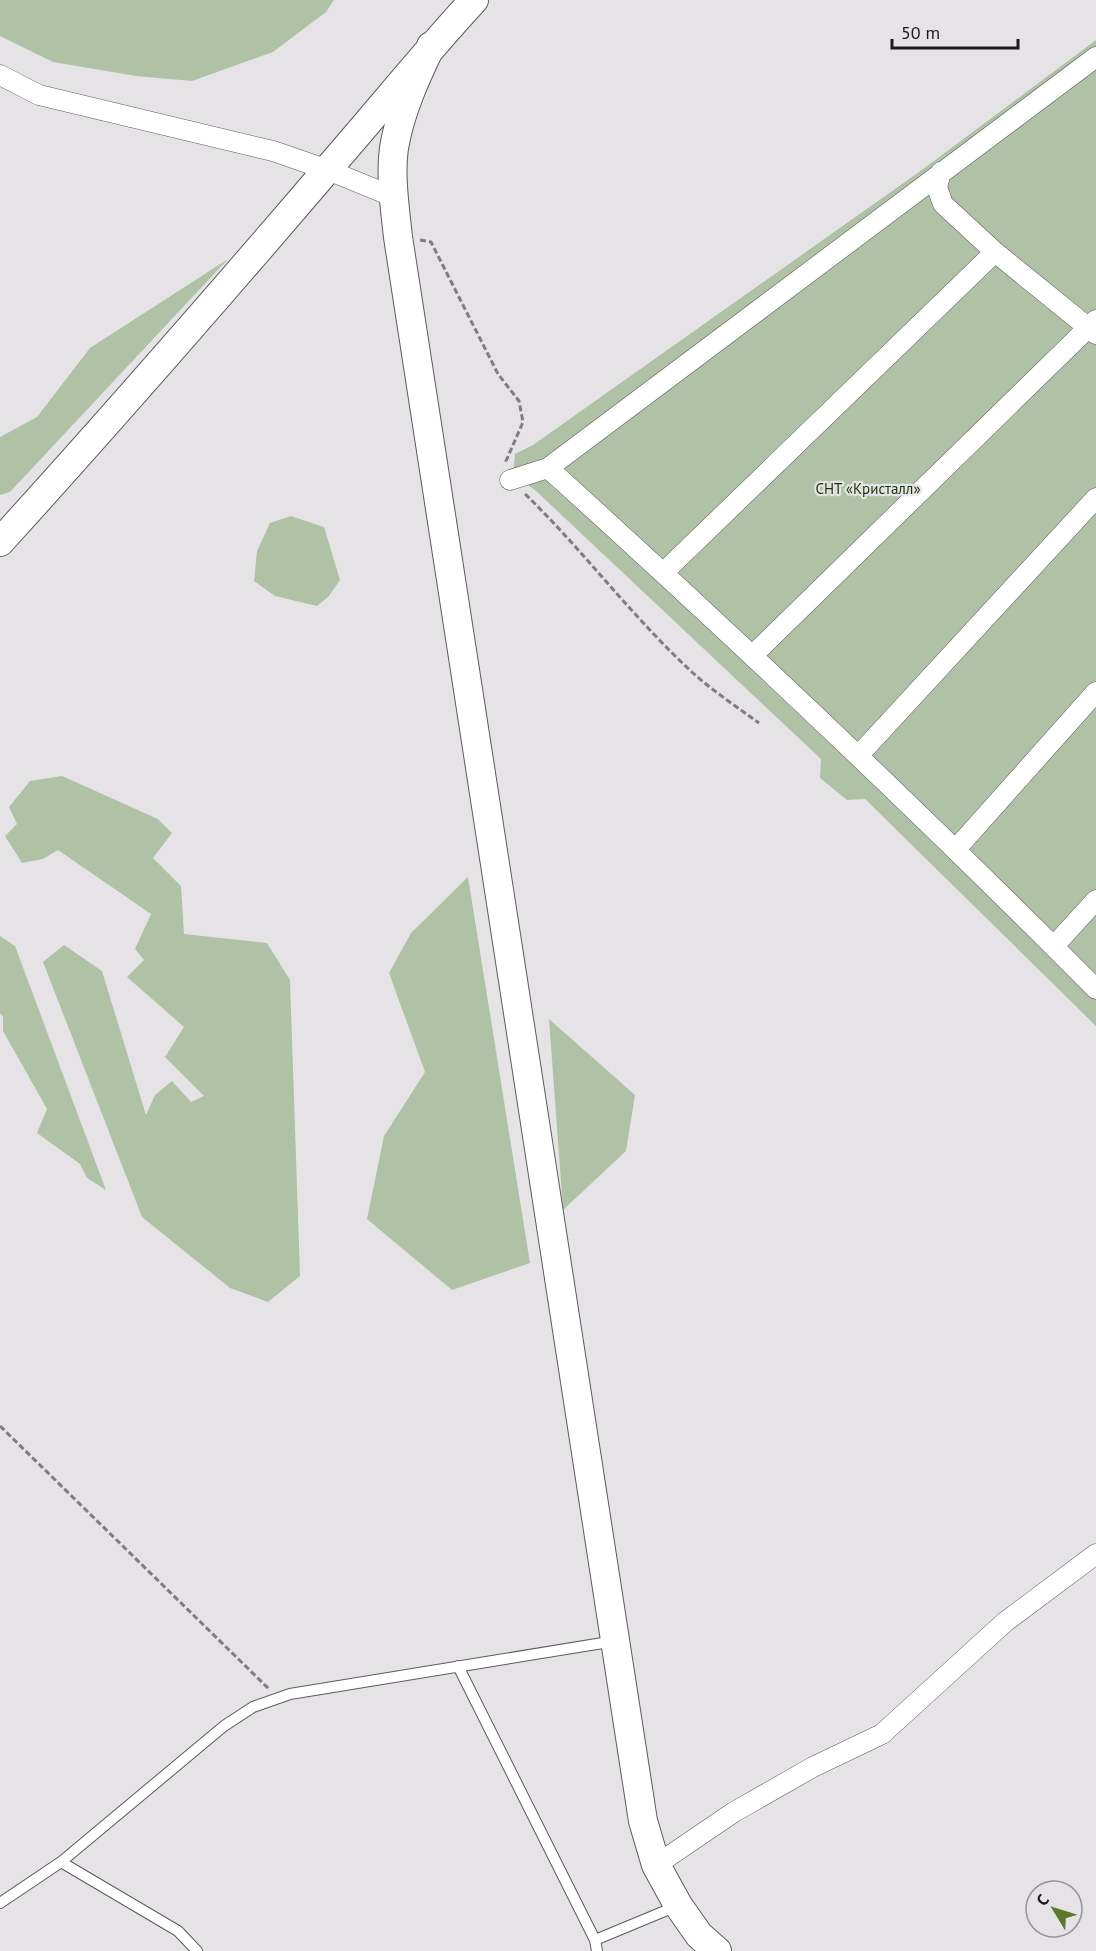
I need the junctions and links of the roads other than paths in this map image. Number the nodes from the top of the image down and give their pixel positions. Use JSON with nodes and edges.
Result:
{"nodes":[{"id":1,"x":474,"y":0,"type":"edge"},
{"id":2,"x":431,"y":46,"type":"junction"},
{"id":3,"x":1096,"y":57,"type":"edge"},
{"id":4,"x":0,"y":75,"type":"edge"},
{"id":5,"x":328,"y":170,"type":"junction"},
{"id":6,"x":941,"y":172,"type":"junction"},
{"id":7,"x":394,"y":198,"type":"junction"},
{"id":8,"x":995,"y":252,"type":"junction"},
{"id":9,"x":1093,"y":327,"type":"edge"},
{"id":10,"x":548,"y":468,"type":"junction"},
{"id":11,"x":510,"y":480,"type":"dead end"},
{"id":12,"x":1096,"y":498,"type":"edge"},
{"id":13,"x":0,"y":542,"type":"edge"},
{"id":14,"x":663,"y":573,"type":"junction"},
{"id":15,"x":753,"y":655,"type":"junction"},
{"id":16,"x":1096,"y":692,"type":"edge"},
{"id":17,"x":858,"y":756,"type":"junction"},
{"id":18,"x":956,"y":849,"type":"junction"},
{"id":19,"x":1096,"y":900,"type":"edge"},
{"id":20,"x":1054,"y":946,"type":"junction"},
{"id":21,"x":1096,"y":988,"type":"edge"},
{"id":22,"x":1096,"y":1554,"type":"edge"},
{"id":23,"x":615,"y":1641,"type":"junction"},
{"id":24,"x":458,"y":1666,"type":"junction"},
{"id":25,"x":61,"y":1862,"type":"junction"},
{"id":26,"x":656,"y":1865,"type":"junction"},
{"id":27,"x":0,"y":1903,"type":"edge"},
{"id":28,"x":678,"y":1905,"type":"junction"},
{"id":29,"x":596,"y":1946,"type":"edge"},
{"id":30,"x":197,"y":1951,"type":"edge"},
{"id":31,"x":717,"y":1951,"type":"edge"}],
"edges":[{"from":1,"to":2,"type":"main road"},
{"from":2,"to":5,"type":"main road"},
{"from":2,"to":7,"type":"main road"},
{"from":3,"to":6,"type":"street"},
{"from":4,"to":5,"type":"street"},
{"from":5,"to":7,"type":"street"},
{"from":5,"to":13,"type":"main road"},
{"from":6,"to":8,"type":"street"},
{"from":6,"to":10,"type":"street"},
{"from":7,"to":23,"type":"main road"},
{"from":8,"to":9,"type":"street"},
{"from":8,"to":14,"type":"street"},
{"from":9,"to":15,"type":"street"},
{"from":10,"to":11,"type":"street"},
{"from":10,"to":14,"type":"street"},
{"from":12,"to":17,"type":"street"},
{"from":14,"to":15,"type":"street"},
{"from":15,"to":17,"type":"street"},
{"from":16,"to":18,"type":"street"},
{"from":17,"to":18,"type":"street"},
{"from":18,"to":20,"type":"street"},
{"from":19,"to":20,"type":"street"},
{"from":20,"to":21,"type":"street"},
{"from":22,"to":26,"type":"street"},
{"from":23,"to":24,"type":"lane"},
{"from":23,"to":26,"type":"main road"},
{"from":24,"to":25,"type":"lane"},
{"from":24,"to":29,"type":"lane"},
{"from":25,"to":27,"type":"lane"},
{"from":25,"to":30,"type":"lane"},
{"from":26,"to":28,"type":"main road"},
{"from":28,"to":29,"type":"lane"},
{"from":28,"to":31,"type":"main road"}]}
